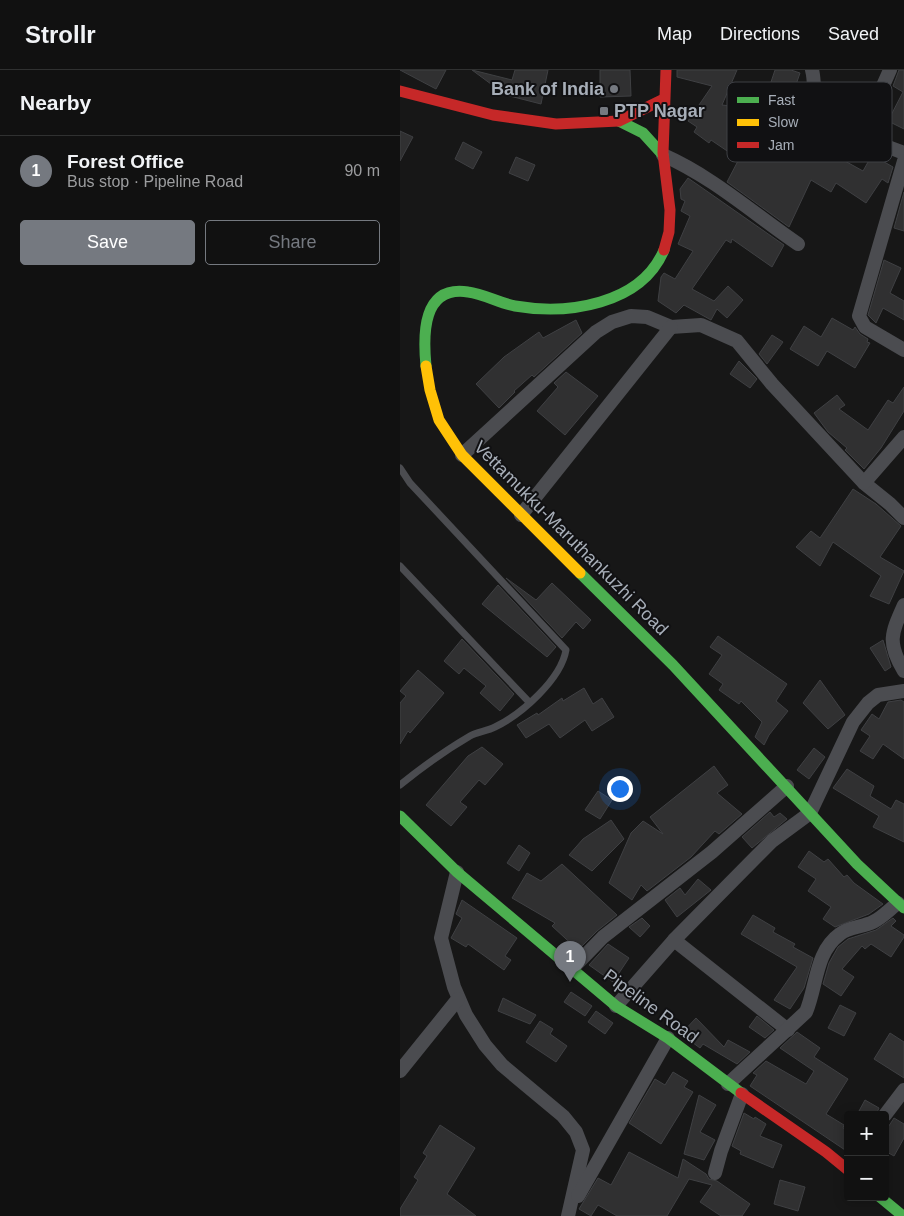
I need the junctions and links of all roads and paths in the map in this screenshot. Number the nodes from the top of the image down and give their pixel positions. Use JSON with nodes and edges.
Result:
{"nodes":[{"id":1,"x":666,"y":70,"type":"edge"},
{"id":2,"x":890,"y":70,"type":"edge"},
{"id":3,"x":885,"y":82,"type":"edge"},
{"id":4,"x":400,"y":91,"type":"edge"},
{"id":5,"x":664,"y":98,"type":"junction"},
{"id":6,"x":619,"y":121,"type":"junction"},
{"id":7,"x":892,"y":148,"type":"edge"},
{"id":8,"x":904,"y":153,"type":"edge"},
{"id":9,"x":663,"y":155,"type":"junction"},
{"id":10,"x":904,"y":161,"type":"edge"},
{"id":11,"x":798,"y":244,"type":"dead end"},
{"id":12,"x":671,"y":327,"type":"junction"},
{"id":13,"x":904,"y":350,"type":"edge"},
{"id":14,"x":904,"y":437,"type":"edge"},
{"id":15,"x":462,"y":455,"type":"junction"},
{"id":16,"x":400,"y":468,"type":"edge"},
{"id":17,"x":864,"y":483,"type":"junction"},
{"id":18,"x":521,"y":515,"type":"junction"},
{"id":19,"x":904,"y":518,"type":"edge"},
{"id":20,"x":400,"y":566,"type":"edge"},
{"id":21,"x":904,"y":605,"type":"edge"},
{"id":22,"x":904,"y":671,"type":"edge"},
{"id":23,"x":904,"y":691,"type":"edge"},
{"id":24,"x":529,"y":702,"type":"junction"},
{"id":25,"x":400,"y":786,"type":"edge"},
{"id":26,"x":786,"y":786,"type":"junction"},
{"id":27,"x":810,"y":813,"type":"junction"},
{"id":28,"x":400,"y":816,"type":"edge"},
{"id":29,"x":457,"y":872,"type":"junction"},
{"id":30,"x":901,"y":906,"type":"edge"},
{"id":31,"x":674,"y":940,"type":"junction"},
{"id":32,"x":572,"y":969,"type":"junction"},
{"id":33,"x":458,"y":999,"type":"junction"},
{"id":34,"x":616,"y":1006,"type":"junction"},
{"id":35,"x":788,"y":1030,"type":"junction"},
{"id":36,"x":668,"y":1038,"type":"junction"},
{"id":37,"x":400,"y":1071,"type":"edge"},
{"id":38,"x":728,"y":1084,"type":"junction"},
{"id":39,"x":904,"y":1090,"type":"edge"},
{"id":40,"x":742,"y":1094,"type":"junction"},
{"id":41,"x":888,"y":1111,"type":"edge"},
{"id":42,"x":844,"y":1167,"type":"edge"},
{"id":43,"x":715,"y":1173,"type":"dead end"},
{"id":44,"x":885,"y":1201,"type":"edge"},
{"id":45,"x":569,"y":1214,"type":"edge"},
{"id":46,"x":903,"y":1216,"type":"edge"}],
"edges":[{"from":1,"to":5,"type":"main road","name":"Vettamukku-Maruthankuzhi Road"},
{"from":2,"to":3,"type":"street"},
{"from":4,"to":6,"type":"main road"},
{"from":5,"to":6,"type":"main road"},
{"from":5,"to":9,"type":"main road","name":"Vettamukku-Maruthankuzhi Road"},
{"from":6,"to":9,"type":"main road"},
{"from":7,"to":8,"type":"street"},
{"from":9,"to":11,"type":"street"},
{"from":9,"to":15,"type":"main road","name":"Vettamukku-Maruthankuzhi Road"},
{"from":10,"to":13,"type":"street"},
{"from":12,"to":15,"type":"street"},
{"from":12,"to":17,"type":"street"},
{"from":12,"to":18,"type":"street"},
{"from":14,"to":17,"type":"street"},
{"from":15,"to":18,"type":"main road","name":"Vettamukku-Maruthankuzhi Road"},
{"from":16,"to":24,"type":"lane"},
{"from":17,"to":19,"type":"street"},
{"from":18,"to":26,"type":"main road","name":"Vettamukku-Maruthankuzhi Road"},
{"from":20,"to":24,"type":"lane"},
{"from":21,"to":22,"type":"street"},
{"from":23,"to":27,"type":"street"},
{"from":24,"to":25,"type":"lane"},
{"from":26,"to":27,"type":"main road","name":"Vettamukku-Maruthankuzhi Road"},
{"from":26,"to":32,"type":"street"},
{"from":27,"to":30,"type":"main road","name":"Vettamukku-Maruthankuzhi Road"},
{"from":27,"to":31,"type":"street"},
{"from":28,"to":29,"type":"main road","name":"Pipeline Road"},
{"from":29,"to":32,"type":"main road","name":"Pipeline Road"},
{"from":29,"to":33,"type":"street"},
{"from":30,"to":35,"type":"street"},
{"from":31,"to":34,"type":"street"},
{"from":31,"to":35,"type":"street"},
{"from":32,"to":34,"type":"main road","name":"Pipeline Road"},
{"from":33,"to":37,"type":"street"},
{"from":33,"to":45,"type":"street"},
{"from":34,"to":36,"type":"main road","name":"Pipeline Road"},
{"from":35,"to":38,"type":"street"},
{"from":36,"to":38,"type":"main road","name":"Pipeline Road"},
{"from":36,"to":45,"type":"street"},
{"from":38,"to":40,"type":"main road","name":"Pipeline Road"},
{"from":39,"to":41,"type":"street"},
{"from":40,"to":42,"type":"main road","name":"Pipeline Road"},
{"from":40,"to":43,"type":"street"},
{"from":44,"to":46,"type":"main road"}]}
